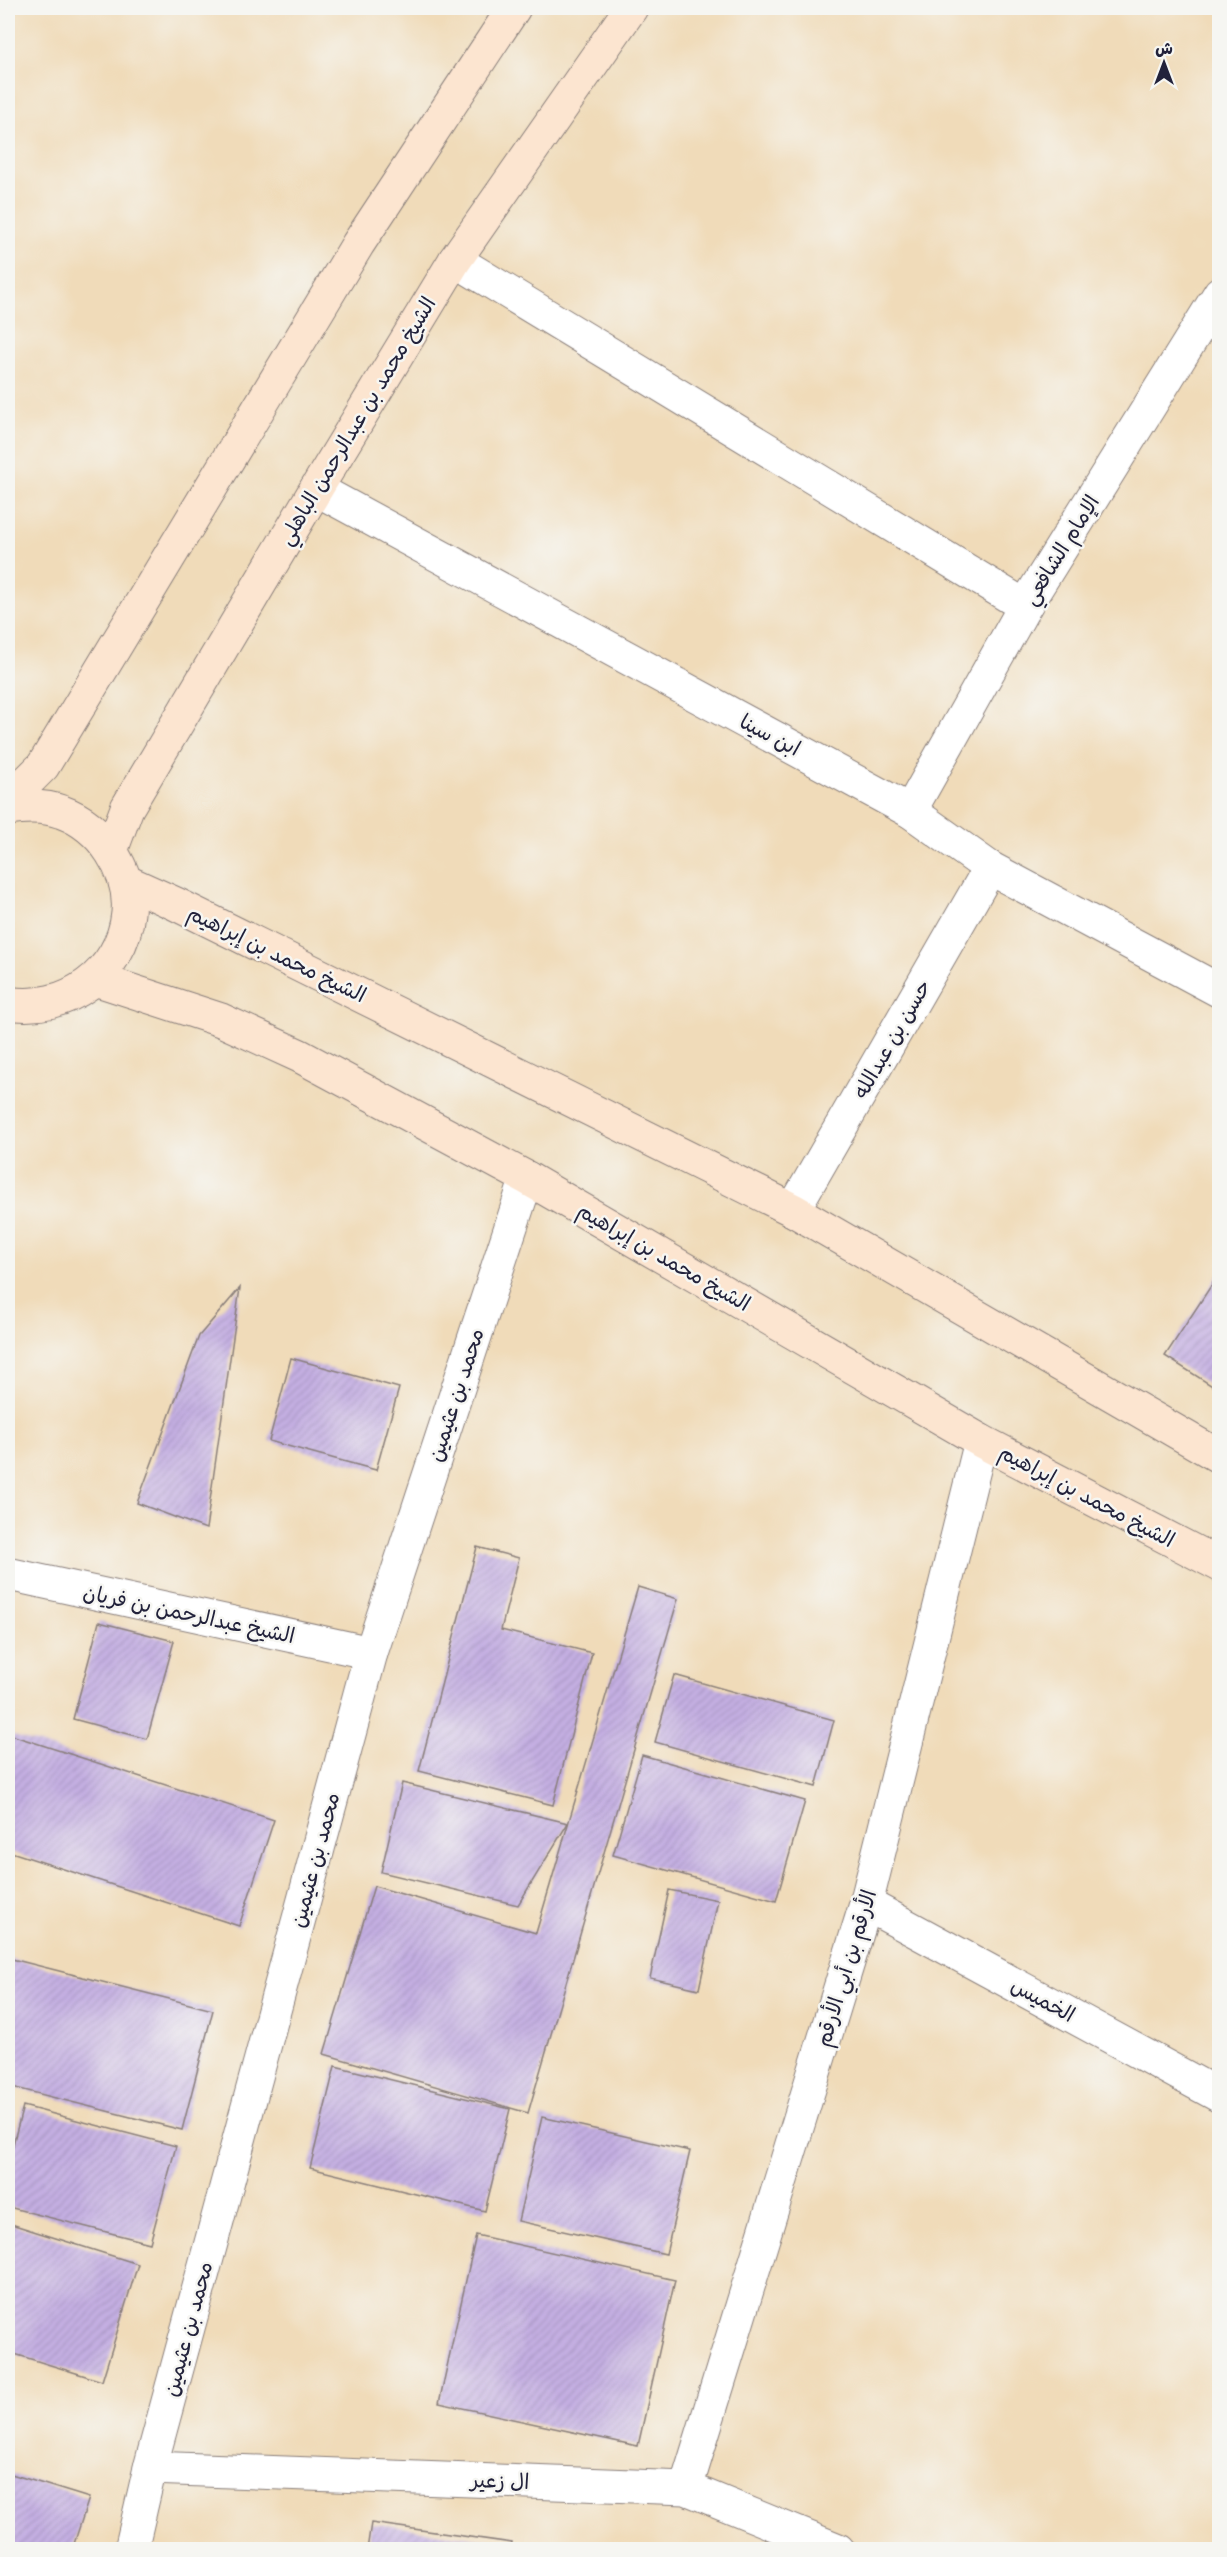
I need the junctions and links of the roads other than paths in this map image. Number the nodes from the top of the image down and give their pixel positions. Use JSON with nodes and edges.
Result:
{"nodes":[{"id":1,"x":514,"y":8,"type":"edge"},
{"id":2,"x":631,"y":8,"type":"edge"},
{"id":3,"x":455,"y":260,"type":"junction"},
{"id":4,"x":1220,"y":293,"type":"edge"},
{"id":5,"x":316,"y":489,"type":"junction"},
{"id":6,"x":1025,"y":606,"type":"junction"},
{"id":7,"x":8,"y":801,"type":"edge"},
{"id":8,"x":8,"y":809,"type":"edge"},
{"id":9,"x":910,"y":811,"type":"junction"},
{"id":10,"x":111,"y":851,"type":"junction"},
{"id":11,"x":990,"y":868,"type":"junction"},
{"id":12,"x":125,"y":881,"type":"junction"},
{"id":13,"x":95,"y":979,"type":"junction"},
{"id":14,"x":1220,"y":991,"type":"edge"},
{"id":15,"x":8,"y":1003,"type":"edge"},
{"id":16,"x":527,"y":1178,"type":"junction"},
{"id":17,"x":793,"y":1210,"type":"junction"},
{"id":18,"x":981,"y":1441,"type":"junction"},
{"id":19,"x":1220,"y":1457,"type":"edge"},
{"id":20,"x":1220,"y":1565,"type":"edge"},
{"id":21,"x":8,"y":1574,"type":"edge"},
{"id":22,"x":371,"y":1653,"type":"junction"},
{"id":23,"x":866,"y":1904,"type":"junction"},
{"id":24,"x":1220,"y":2096,"type":"edge"},
{"id":25,"x":150,"y":2468,"type":"junction"},
{"id":26,"x":686,"y":2488,"type":"junction"},
{"id":27,"x":131,"y":2550,"type":"edge"},
{"id":28,"x":838,"y":2550,"type":"edge"}],
"edges":[{"from":1,"to":7,"type":"street"},
{"from":2,"to":3,"type":"street","name":"الشيخ محمد بن عبدالرحمن الباهلي"},
{"from":3,"to":5,"type":"street","name":"الشيخ محمد بن عبدالرحمن الباهلي"},
{"from":3,"to":6,"type":"street"},
{"from":4,"to":6,"type":"street","name":"الإمام الشافعي"},
{"from":5,"to":9,"type":"street","name":"ابن سينا"},
{"from":5,"to":10,"type":"street","name":"الشيخ محمد بن عبدالرحمن الباهلي"},
{"from":6,"to":9,"type":"street","name":"الإمام الشافعي"},
{"from":8,"to":10,"type":"street"},
{"from":9,"to":11,"type":"street","name":"ابن سينا"},
{"from":10,"to":12,"type":"street"},
{"from":11,"to":14,"type":"street","name":"ابن سينا"},
{"from":11,"to":17,"type":"street","name":"حسن بن عبدالله"},
{"from":12,"to":13,"type":"street"},
{"from":12,"to":17,"type":"street","name":"الشيخ محمد بن إبراهيم"},
{"from":13,"to":15,"type":"street"},
{"from":13,"to":16,"type":"street","name":"الشيخ محمد بن إبراهيم"},
{"from":16,"to":18,"type":"street","name":"الشيخ محمد بن إبراهيم"},
{"from":16,"to":22,"type":"street","name":"محمد بن عثيمين"},
{"from":17,"to":19,"type":"street","name":"الشيخ محمد بن إبراهيم"},
{"from":18,"to":20,"type":"street","name":"الشيخ محمد بن إبراهيم"},
{"from":18,"to":23,"type":"street","name":"الأرقم بن أبي الأرقم"},
{"from":21,"to":22,"type":"street","name":"الشيخ عبدالرحمن بن فريان"},
{"from":22,"to":25,"type":"street","name":"محمد بن عثيمين"},
{"from":23,"to":24,"type":"street","name":"الخميس"},
{"from":23,"to":26,"type":"street","name":"الأرقم بن أبي الأرقم"},
{"from":25,"to":26,"type":"street","name":"ال زعير"},
{"from":25,"to":27,"type":"street","name":"محمد بن عثيمين"},
{"from":26,"to":28,"type":"street","name":"ال زعير"}]}
